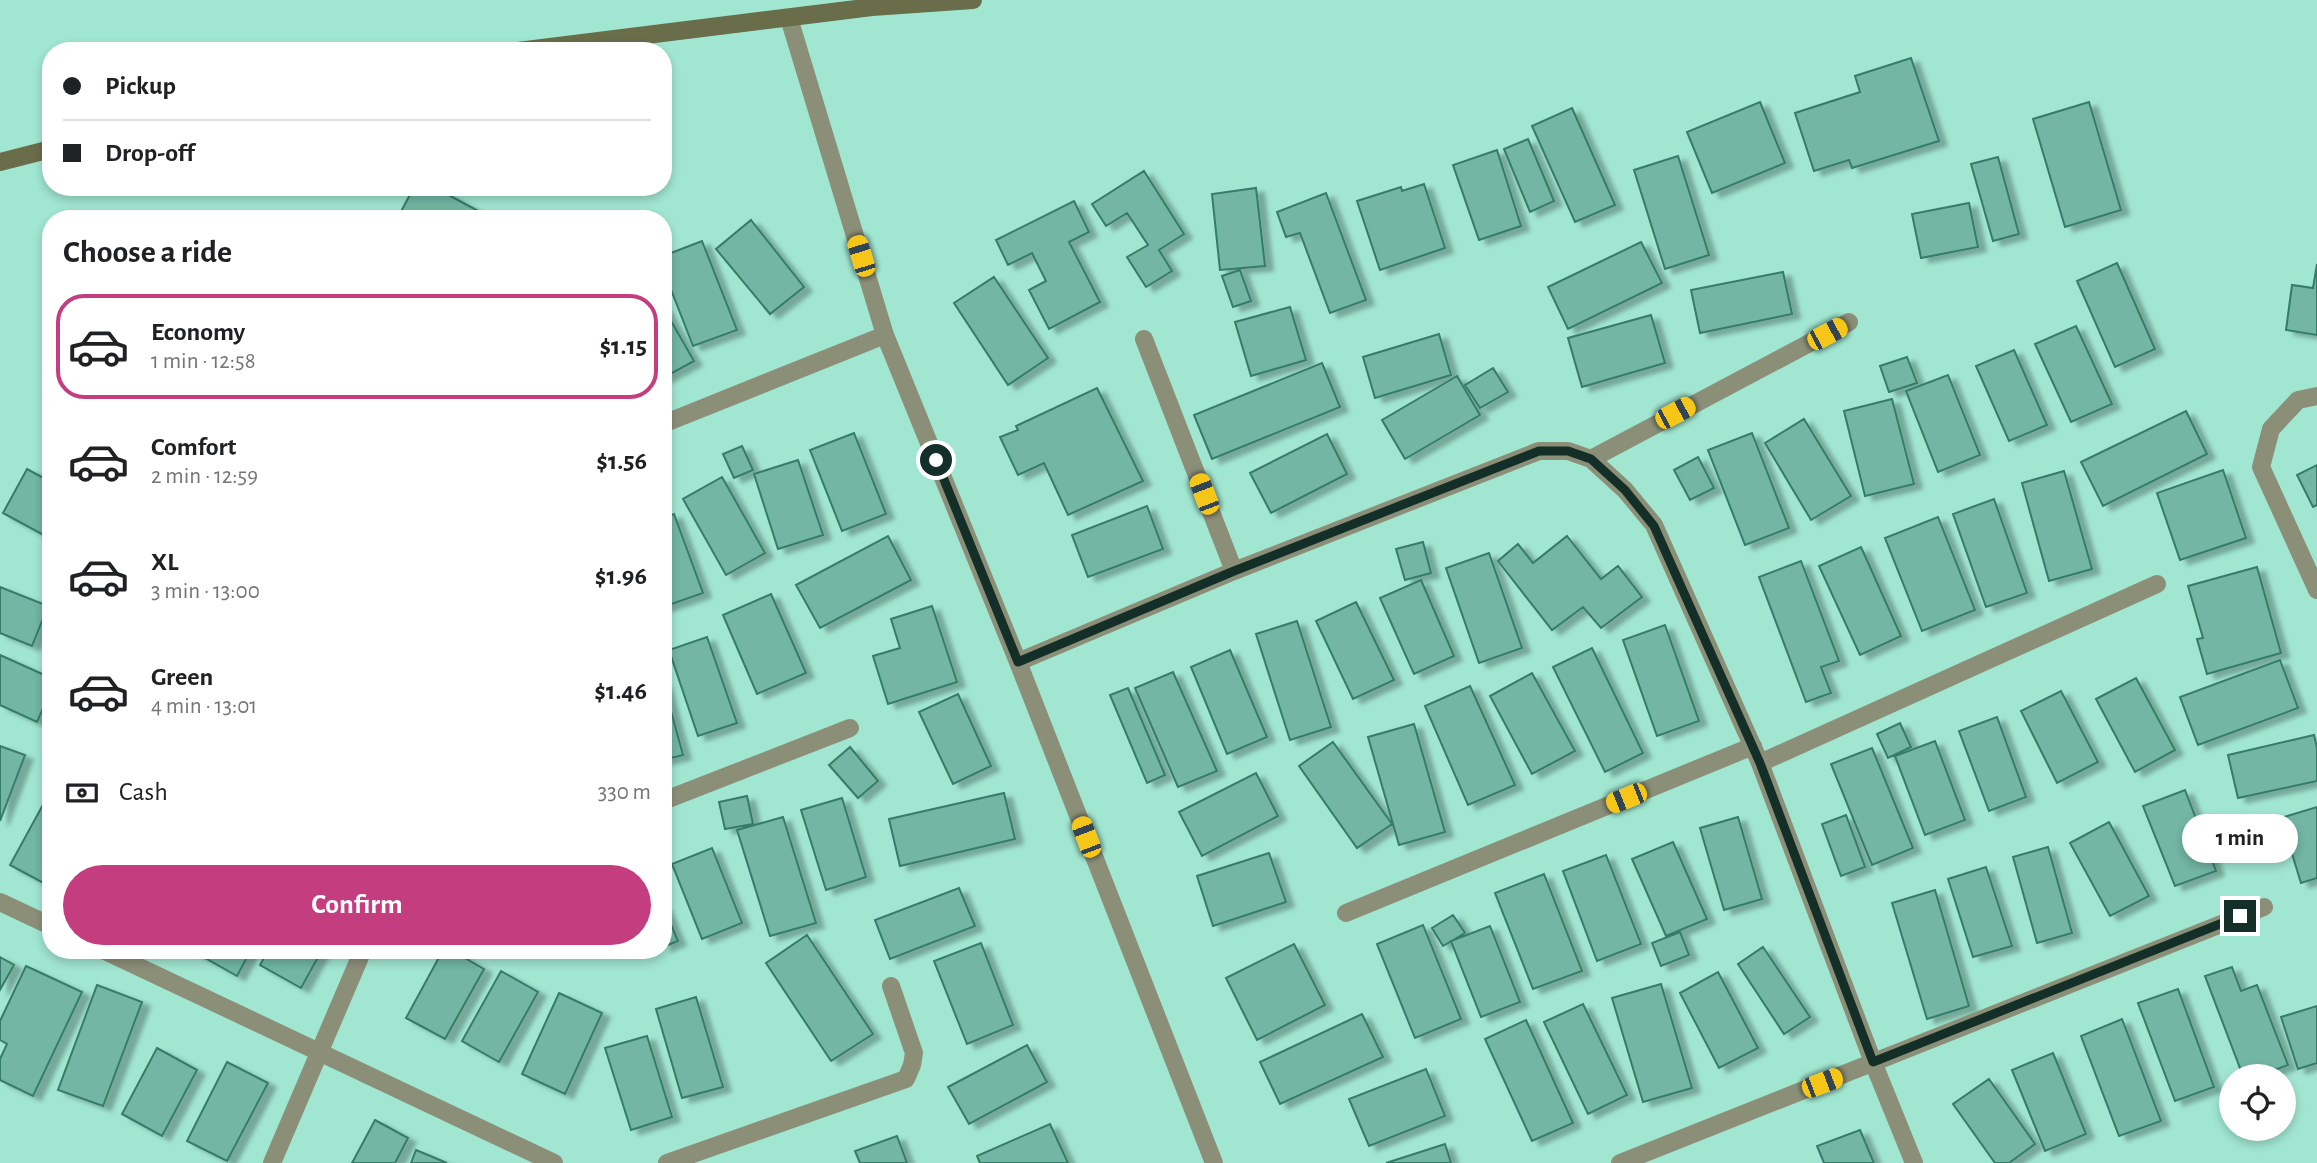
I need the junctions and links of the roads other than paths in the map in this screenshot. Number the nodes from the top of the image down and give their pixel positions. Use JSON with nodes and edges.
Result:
{"nodes":[{"id":1,"x":972,"y":0,"type":"edge"},
{"id":2,"x":872,"y":4,"type":"edge"},
{"id":3,"x":789,"y":18,"type":"junction"},
{"id":4,"x":592,"y":42,"type":"edge"},
{"id":5,"x":42,"y":151,"type":"edge"},
{"id":6,"x":0,"y":162,"type":"edge"},
{"id":7,"x":1849,"y":323,"type":"dead end"},
{"id":8,"x":885,"y":335,"type":"junction"},
{"id":9,"x":1143,"y":339,"type":"dead end"},
{"id":10,"x":2317,"y":396,"type":"edge"},
{"id":11,"x":672,"y":420,"type":"edge"},
{"id":12,"x":1591,"y":459,"type":"junction"},
{"id":13,"x":1234,"y":571,"type":"junction"},
{"id":14,"x":2157,"y":584,"type":"dead end"},
{"id":15,"x":2317,"y":590,"type":"edge"},
{"id":16,"x":1018,"y":662,"type":"junction"},
{"id":17,"x":850,"y":728,"type":"dead end"},
{"id":18,"x":1753,"y":746,"type":"junction"},
{"id":19,"x":1760,"y":763,"type":"junction"},
{"id":20,"x":672,"y":797,"type":"edge"},
{"id":21,"x":0,"y":902,"type":"edge"},
{"id":22,"x":2264,"y":906,"type":"dead end"},
{"id":23,"x":1346,"y":913,"type":"dead end"},
{"id":24,"x":42,"y":922,"type":"edge"},
{"id":25,"x":122,"y":959,"type":"edge"},
{"id":26,"x":359,"y":959,"type":"edge"},
{"id":27,"x":891,"y":986,"type":"dead end"},
{"id":28,"x":318,"y":1051,"type":"junction"},
{"id":29,"x":1873,"y":1062,"type":"junction"},
{"id":30,"x":272,"y":1163,"type":"edge"},
{"id":31,"x":554,"y":1163,"type":"edge"},
{"id":32,"x":667,"y":1163,"type":"edge"},
{"id":33,"x":1214,"y":1163,"type":"edge"},
{"id":34,"x":1620,"y":1163,"type":"edge"},
{"id":35,"x":1913,"y":1163,"type":"edge"}],
"edges":[{"from":1,"to":2,"type":"main road"},
{"from":2,"to":3,"type":"main road"},
{"from":3,"to":4,"type":"main road"},
{"from":3,"to":8,"type":"street"},
{"from":5,"to":6,"type":"main road"},
{"from":7,"to":12,"type":"street"},
{"from":8,"to":11,"type":"street"},
{"from":8,"to":16,"type":"street"},
{"from":9,"to":13,"type":"street"},
{"from":10,"to":15,"type":"street"},
{"from":12,"to":13,"type":"street"},
{"from":12,"to":18,"type":"street"},
{"from":13,"to":16,"type":"street"},
{"from":14,"to":19,"type":"street"},
{"from":16,"to":33,"type":"street"},
{"from":17,"to":20,"type":"street"},
{"from":18,"to":19,"type":"street"},
{"from":18,"to":23,"type":"street"},
{"from":19,"to":29,"type":"street"},
{"from":21,"to":24,"type":"street"},
{"from":22,"to":29,"type":"street"},
{"from":25,"to":28,"type":"street"},
{"from":26,"to":28,"type":"street"},
{"from":27,"to":32,"type":"street"},
{"from":28,"to":30,"type":"street"},
{"from":28,"to":31,"type":"street"},
{"from":29,"to":34,"type":"street"},
{"from":29,"to":35,"type":"street"}]}
